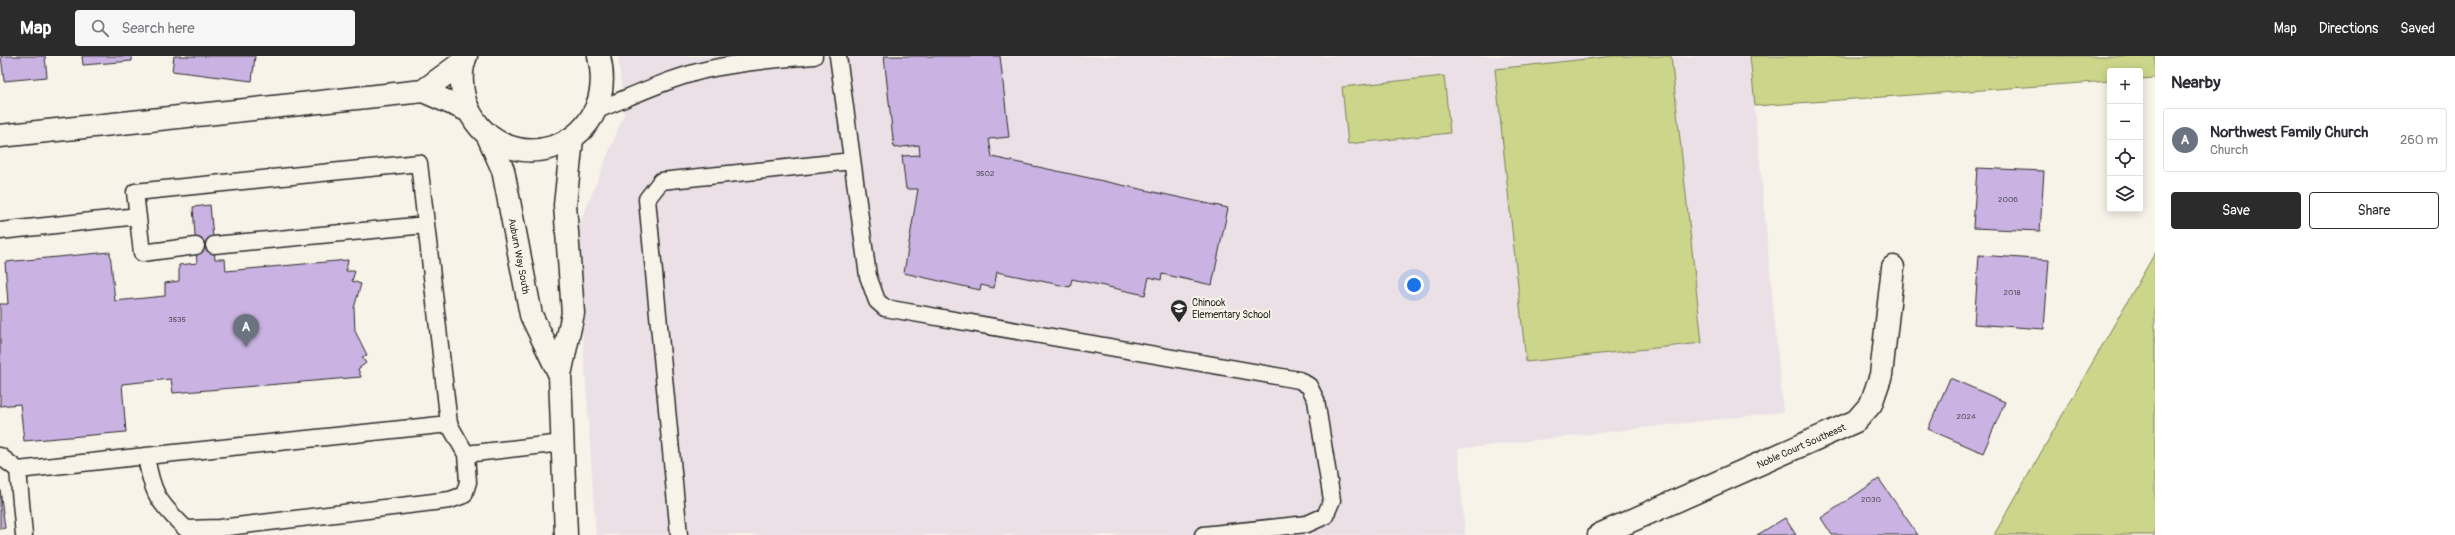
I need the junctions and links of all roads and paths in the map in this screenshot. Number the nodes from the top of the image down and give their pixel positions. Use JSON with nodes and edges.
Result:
{"nodes":[{"id":1,"x":599,"y":56,"type":"edge"},
{"id":2,"x":814,"y":56,"type":"edge"},
{"id":3,"x":838,"y":56,"type":"edge"},
{"id":4,"x":465,"y":58,"type":"edge"},
{"id":5,"x":423,"y":91,"type":"junction"},
{"id":6,"x":597,"y":110,"type":"junction"},
{"id":7,"x":469,"y":111,"type":"junction"},
{"id":8,"x":487,"y":134,"type":"junction"},
{"id":9,"x":0,"y":136,"type":"edge"},
{"id":10,"x":572,"y":139,"type":"junction"},
{"id":11,"x":852,"y":161,"type":"junction"},
{"id":12,"x":138,"y":216,"type":"junction"},
{"id":13,"x":426,"y":225,"type":"junction"},
{"id":14,"x":0,"y":230,"type":"edge"},
{"id":15,"x":214,"y":244,"type":"dead end"},
{"id":16,"x":196,"y":246,"type":"dead end"},
{"id":17,"x":1894,"y":267,"type":"dead end"},
{"id":18,"x":560,"y":375,"type":"junction"},
{"id":19,"x":449,"y":424,"type":"junction"},
{"id":20,"x":562,"y":443,"type":"junction"},
{"id":21,"x":466,"y":454,"type":"junction"},
{"id":22,"x":0,"y":456,"type":"edge"},
{"id":23,"x":146,"y":456,"type":"junction"},
{"id":24,"x":18,"y":470,"type":"junction"},
{"id":25,"x":24,"y":535,"type":"edge"},
{"id":26,"x":566,"y":535,"type":"edge"},
{"id":27,"x":679,"y":535,"type":"edge"},
{"id":28,"x":1203,"y":535,"type":"edge"},
{"id":29,"x":1599,"y":535,"type":"edge"}],
"edges":[{"from":1,"to":6,"type":"street","name":"Auburn Way South"},
{"from":2,"to":6,"type":"lane"},
{"from":3,"to":11,"type":"lane"},
{"from":4,"to":5,"type":"street"},
{"from":4,"to":7,"type":"street","name":"Auburn Way South"},
{"from":5,"to":7,"type":"street"},
{"from":5,"to":9,"type":"street"},
{"from":6,"to":10,"type":"street","name":"Auburn Way South"},
{"from":7,"to":8,"type":"street","name":"Auburn Way South"},
{"from":8,"to":10,"type":"street","name":"Auburn Way South"},
{"from":8,"to":18,"type":"street","name":"Auburn Way South"},
{"from":10,"to":18,"type":"street","name":"Auburn Way South"},
{"from":11,"to":27,"type":"lane"},
{"from":11,"to":28,"type":"lane"},
{"from":12,"to":13,"type":"lane"},
{"from":12,"to":14,"type":"lane"},
{"from":12,"to":16,"type":"lane"},
{"from":13,"to":15,"type":"lane"},
{"from":13,"to":19,"type":"lane"},
{"from":17,"to":29,"type":"street","name":"Noble Court Southeast"},
{"from":18,"to":20,"type":"street","name":"Auburn Way South"},
{"from":19,"to":21,"type":"lane"},
{"from":19,"to":23,"type":"lane"},
{"from":20,"to":21,"type":"lane"},
{"from":20,"to":26,"type":"street","name":"Auburn Way South"},
{"from":21,"to":23,"type":"lane"},
{"from":22,"to":24,"type":"lane"},
{"from":23,"to":24,"type":"lane"},
{"from":24,"to":25,"type":"lane"}]}
